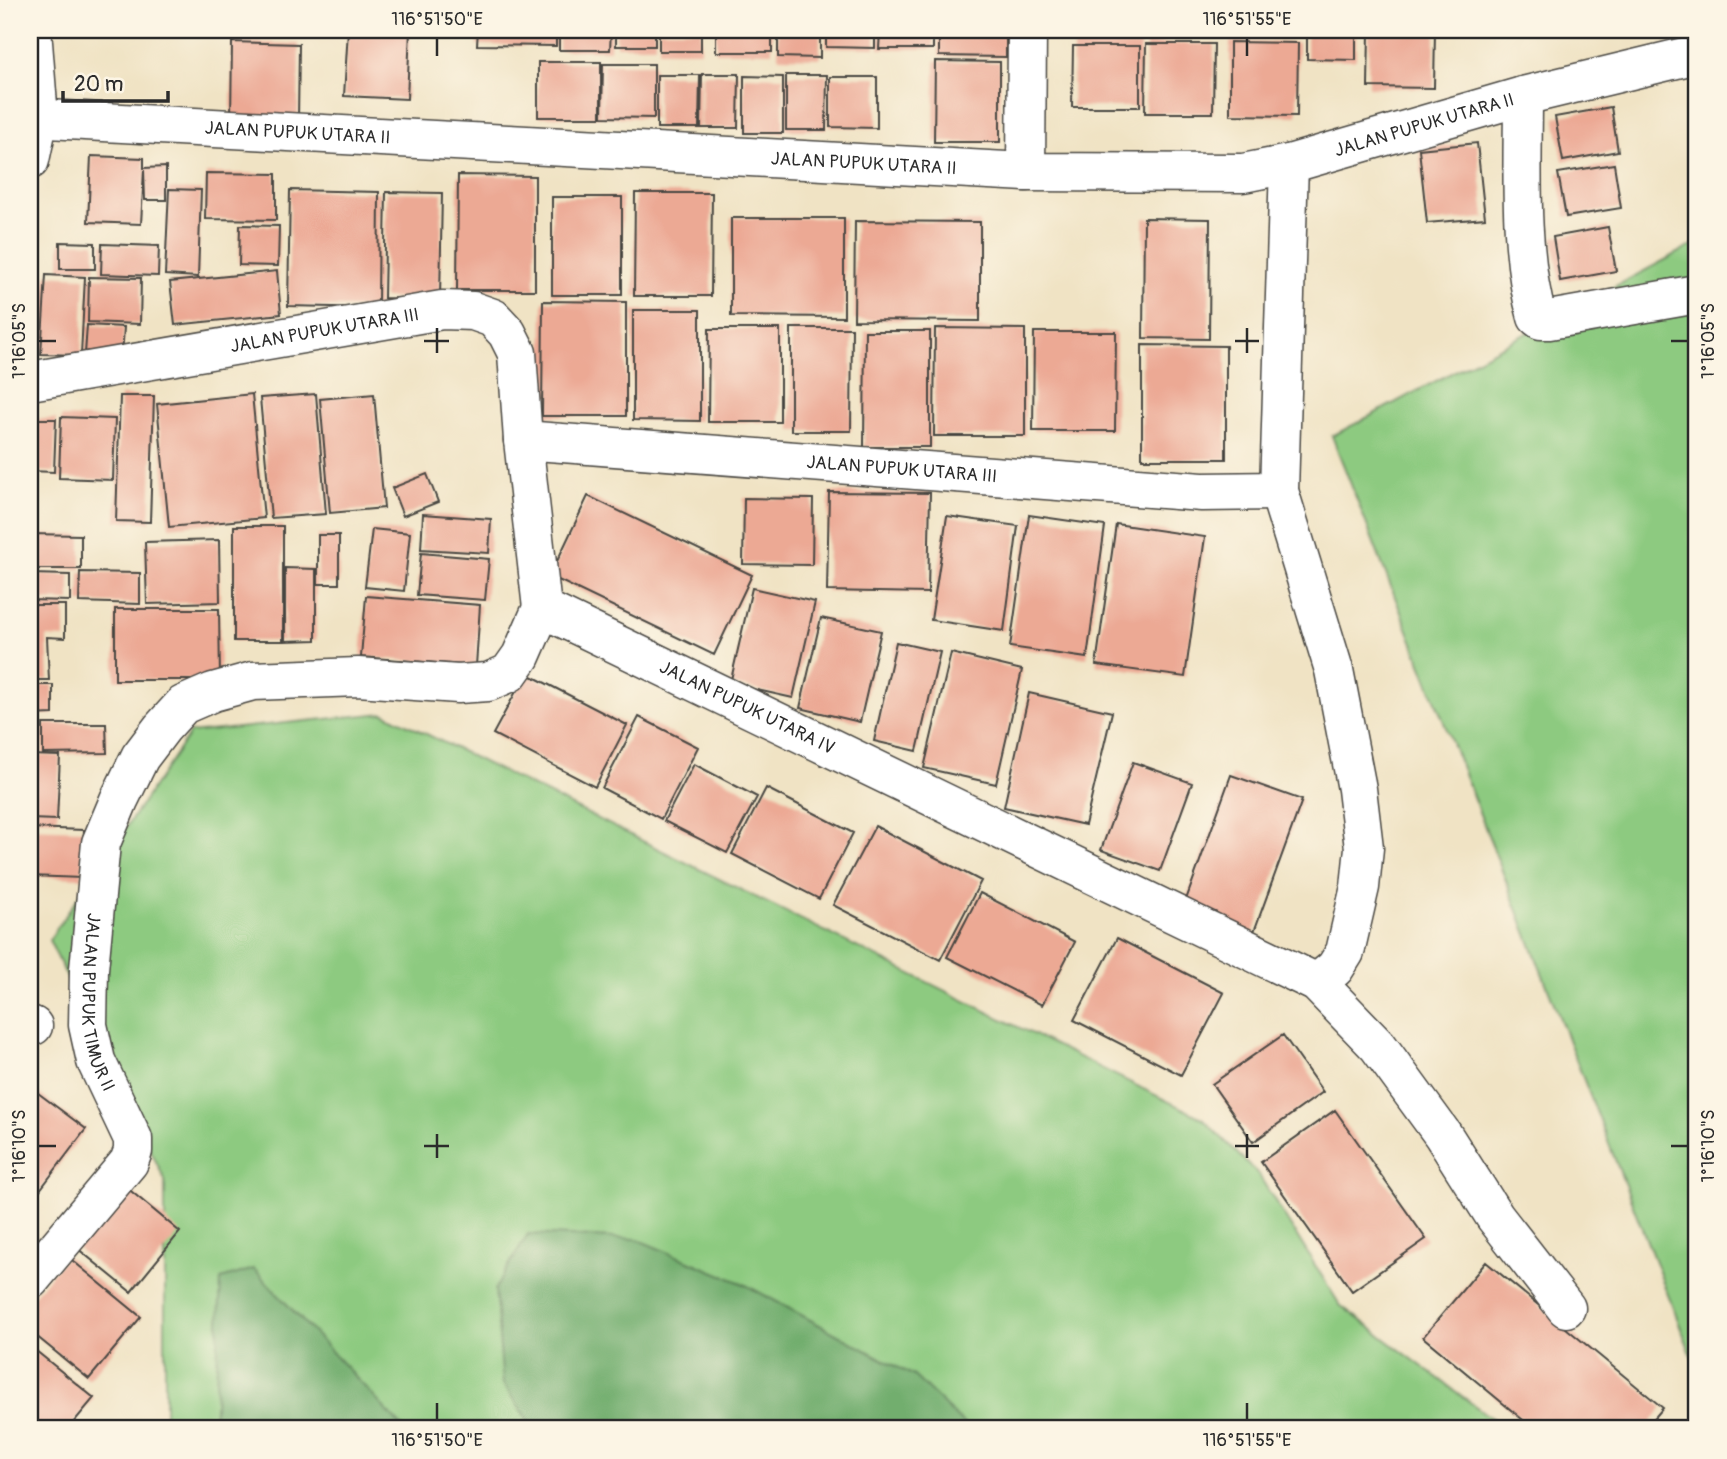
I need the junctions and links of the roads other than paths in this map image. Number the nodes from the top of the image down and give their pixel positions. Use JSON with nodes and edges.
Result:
{"nodes":[{"id":1,"x":32,"y":30,"type":"edge"},
{"id":2,"x":1027,"y":30,"type":"edge"},
{"id":3,"x":1683,"y":48,"type":"edge"},
{"id":4,"x":1522,"y":96,"type":"junction"},
{"id":5,"x":34,"y":118,"type":"edge"},
{"id":6,"x":30,"y":160,"type":"edge"},
{"id":7,"x":1289,"y":164,"type":"junction"},
{"id":8,"x":1026,"y":172,"type":"junction"},
{"id":9,"x":1697,"y":294,"type":"edge"},
{"id":10,"x":30,"y":381,"type":"edge"},
{"id":11,"x":523,"y":440,"type":"junction"},
{"id":12,"x":1279,"y":491,"type":"junction"},
{"id":13,"x":542,"y":608,"type":"junction"},
{"id":14,"x":1317,"y":983,"type":"junction"},
{"id":15,"x":30,"y":1280,"type":"edge"},
{"id":16,"x":1566,"y":1308,"type":"dead end"}],
"edges":[{"from":1,"to":5,"type":"street"},
{"from":2,"to":8,"type":"street"},
{"from":3,"to":4,"type":"street","name":"JALAN PUPUK UTARA II"},
{"from":4,"to":7,"type":"street","name":"JALAN PUPUK UTARA II"},
{"from":4,"to":9,"type":"street"},
{"from":5,"to":6,"type":"street"},
{"from":5,"to":8,"type":"street","name":"JALAN PUPUK UTARA II"},
{"from":7,"to":8,"type":"street","name":"JALAN PUPUK UTARA II"},
{"from":7,"to":12,"type":"street"},
{"from":10,"to":11,"type":"street","name":"JALAN PUPUK UTARA III"},
{"from":11,"to":12,"type":"street","name":"JALAN PUPUK UTARA III"},
{"from":11,"to":13,"type":"street","name":"JALAN PUPUK UTARA III"},
{"from":12,"to":14,"type":"street"},
{"from":13,"to":14,"type":"street","name":"JALAN PUPUK UTARA IV"},
{"from":13,"to":15,"type":"street","name":"JALAN PUPUK TIMUR II"},
{"from":14,"to":16,"type":"street"}]}
